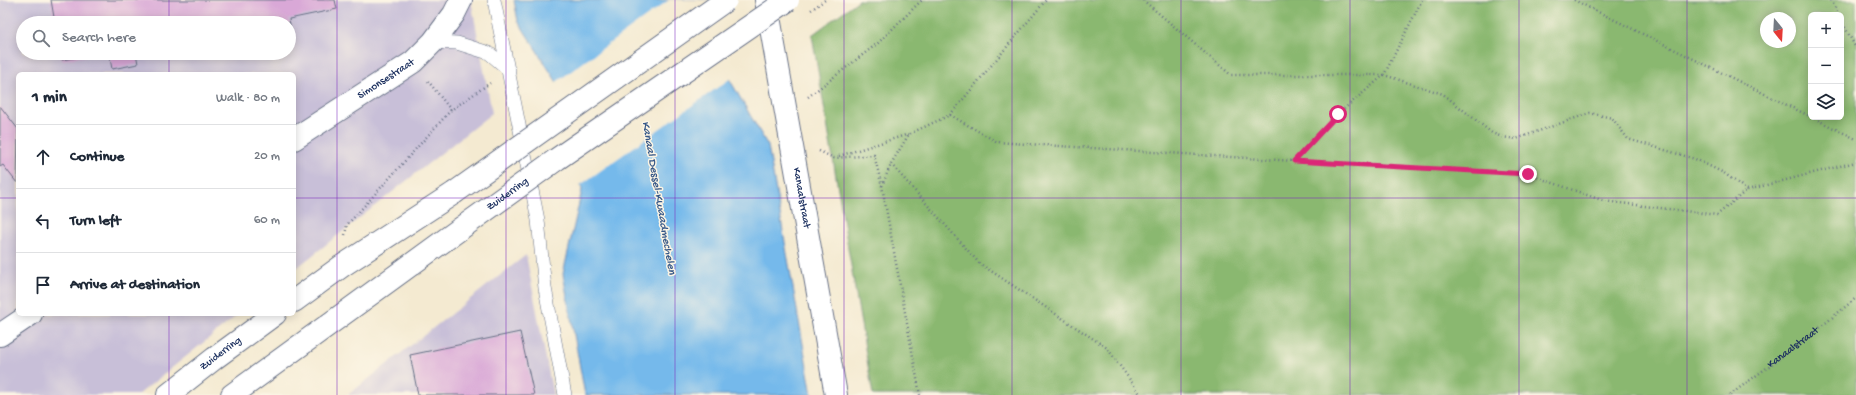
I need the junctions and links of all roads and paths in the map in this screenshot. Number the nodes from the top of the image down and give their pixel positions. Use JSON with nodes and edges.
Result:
{"nodes":[{"id":1,"x":461,"y":0,"type":"edge"},
{"id":2,"x":494,"y":0,"type":"edge"},
{"id":3,"x":726,"y":0,"type":"edge"},
{"id":4,"x":766,"y":0,"type":"edge"},
{"id":5,"x":788,"y":0,"type":"edge"},
{"id":6,"x":922,"y":0,"type":"edge"},
{"id":7,"x":1046,"y":0,"type":"edge"},
{"id":8,"x":1144,"y":0,"type":"edge"},
{"id":9,"x":1422,"y":0,"type":"edge"},
{"id":10,"x":1574,"y":0,"type":"edge"},
{"id":11,"x":1831,"y":0,"type":"edge"},
{"id":12,"x":1837,"y":12,"type":"edge"},
{"id":13,"x":1844,"y":26,"type":"edge"},
{"id":14,"x":433,"y":42,"type":"junction"},
{"id":15,"x":1856,"y":48,"type":"edge"},
{"id":16,"x":413,"y":62,"type":"junction"},
{"id":17,"x":509,"y":70,"type":"junction"},
{"id":18,"x":1384,"y":75,"type":"junction"},
{"id":19,"x":451,"y":110,"type":"junction"},
{"id":20,"x":786,"y":113,"type":"junction"},
{"id":21,"x":950,"y":115,"type":"junction"},
{"id":22,"x":909,"y":134,"type":"junction"},
{"id":23,"x":296,"y":138,"type":"edge"},
{"id":24,"x":791,"y":138,"type":"junction"},
{"id":25,"x":1856,"y":139,"type":"edge"},
{"id":26,"x":834,"y":158,"type":"junction"},
{"id":27,"x":1294,"y":161,"type":"junction"},
{"id":28,"x":1856,"y":162,"type":"edge"},
{"id":29,"x":891,"y":164,"type":"junction"},
{"id":30,"x":882,"y":186,"type":"junction"},
{"id":31,"x":1747,"y":190,"type":"junction"},
{"id":32,"x":344,"y":238,"type":"dead end"},
{"id":33,"x":1856,"y":298,"type":"edge"},
{"id":34,"x":296,"y":299,"type":"edge"},
{"id":35,"x":28,"y":316,"type":"edge"},
{"id":36,"x":272,"y":316,"type":"edge"},
{"id":37,"x":0,"y":336,"type":"edge"},
{"id":38,"x":168,"y":395,"type":"edge"},
{"id":39,"x":232,"y":395,"type":"edge"},
{"id":40,"x":565,"y":395,"type":"edge"},
{"id":41,"x":836,"y":395,"type":"edge"},
{"id":42,"x":920,"y":395,"type":"edge"},
{"id":43,"x":1141,"y":395,"type":"edge"},
{"id":44,"x":1730,"y":395,"type":"edge"}],
"edges":[{"from":1,"to":14,"type":"main road","name":"Simonsestraat"},
{"from":2,"to":17,"type":"lane"},
{"from":3,"to":34,"type":"main road","bridge":true},
{"from":4,"to":20,"type":"main road","name":"Kanaalstraat"},
{"from":5,"to":39,"type":"main road","name":"Zuiderring","bridge":true},
{"from":6,"to":20,"type":"path"},
{"from":7,"to":21,"type":"path"},
{"from":8,"to":18,"type":"path"},
{"from":9,"to":18,"type":"path"},
{"from":10,"to":25,"type":"path"},
{"from":11,"to":12,"type":"path"},
{"from":13,"to":15,"type":"path"},
{"from":14,"to":16,"type":"main road","name":"Simonsestraat"},
{"from":14,"to":17,"type":"lane"},
{"from":16,"to":19,"type":"path"},
{"from":16,"to":23,"type":"main road","name":"Simonsestraat"},
{"from":17,"to":19,"type":"path"},
{"from":17,"to":40,"type":"lane"},
{"from":18,"to":27,"type":"path"},
{"from":18,"to":31,"type":"path"},
{"from":19,"to":32,"type":"path"},
{"from":20,"to":24,"type":"main road","name":"Kanaalstraat"},
{"from":21,"to":22,"type":"path"},
{"from":21,"to":27,"type":"path"},
{"from":22,"to":26,"type":"path"},
{"from":22,"to":29,"type":"path"},
{"from":24,"to":26,"type":"path"},
{"from":24,"to":41,"type":"main road","name":"Kanaalstraat"},
{"from":26,"to":30,"type":"path"},
{"from":27,"to":31,"type":"path"},
{"from":28,"to":31,"type":"path"},
{"from":29,"to":30,"type":"path"},
{"from":29,"to":43,"type":"path"},
{"from":30,"to":42,"type":"path"},
{"from":33,"to":44,"type":"path","name":"Kanaalstraat"},
{"from":35,"to":37,"type":"main road"},
{"from":36,"to":38,"type":"main road","name":"Zuiderring"}]}
